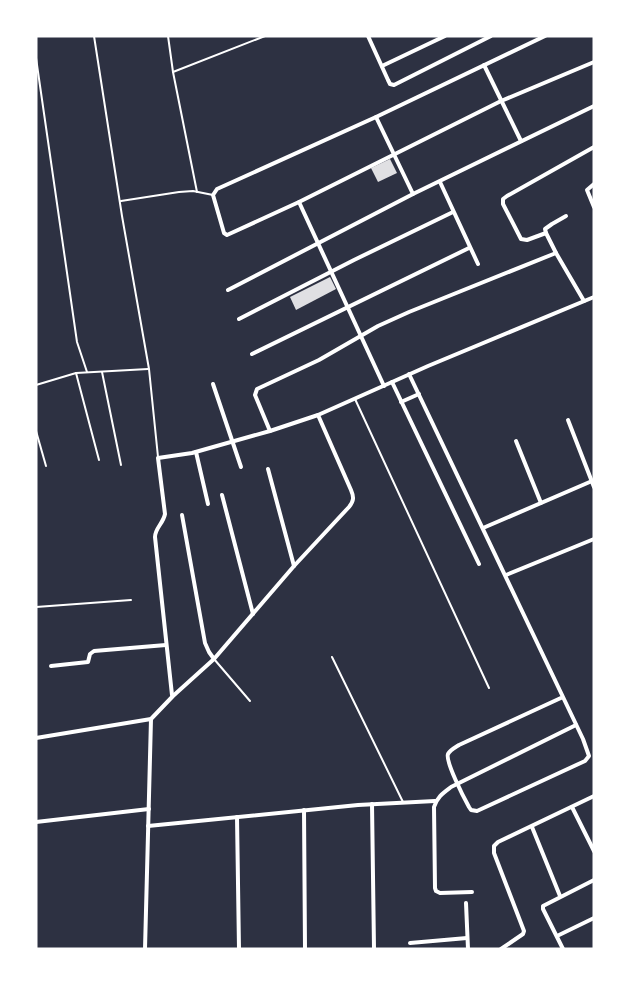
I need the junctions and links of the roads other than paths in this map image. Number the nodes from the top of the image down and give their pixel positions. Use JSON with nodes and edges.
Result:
{"nodes":[{"id":1,"x":94,"y":36,"type":"edge"},
{"id":2,"x":168,"y":36,"type":"edge"},
{"id":3,"x":265,"y":36,"type":"edge"},
{"id":4,"x":368,"y":36,"type":"edge"},
{"id":5,"x":445,"y":36,"type":"edge"},
{"id":6,"x":491,"y":36,"type":"edge"},
{"id":7,"x":545,"y":36,"type":"edge"},
{"id":8,"x":36,"y":58,"type":"edge"},
{"id":9,"x":594,"y":62,"type":"edge"},
{"id":10,"x":484,"y":65,"type":"junction"},
{"id":11,"x":382,"y":66,"type":"junction"},
{"id":12,"x":173,"y":72,"type":"junction"},
{"id":13,"x":501,"y":101,"type":"junction"},
{"id":14,"x":594,"y":106,"type":"edge"},
{"id":15,"x":376,"y":117,"type":"junction"},
{"id":16,"x":521,"y":141,"type":"junction"},
{"id":17,"x":594,"y":147,"type":"edge"},
{"id":18,"x":393,"y":155,"type":"junction"},
{"id":19,"x":440,"y":182,"type":"junction"},
{"id":20,"x":594,"y":184,"type":"edge"},
{"id":21,"x":197,"y":192,"type":"junction"},
{"id":22,"x":413,"y":194,"type":"junction"},
{"id":23,"x":213,"y":195,"type":"junction"},
{"id":24,"x":120,"y":201,"type":"junction"},
{"id":25,"x":299,"y":202,"type":"junction"},
{"id":26,"x":594,"y":207,"type":"edge"},
{"id":27,"x":453,"y":213,"type":"junction"},
{"id":28,"x":567,"y":216,"type":"dead end"},
{"id":29,"x":546,"y":233,"type":"junction"},
{"id":30,"x":318,"y":244,"type":"junction"},
{"id":31,"x":469,"y":248,"type":"junction"},
{"id":32,"x":556,"y":253,"type":"junction"},
{"id":33,"x":478,"y":264,"type":"dead end"},
{"id":34,"x":332,"y":271,"type":"junction"},
{"id":35,"x":228,"y":290,"type":"dead end"},
{"id":36,"x":594,"y":297,"type":"edge"},
{"id":37,"x":584,"y":301,"type":"junction"},
{"id":38,"x":348,"y":307,"type":"junction"},
{"id":39,"x":240,"y":319,"type":"dead end"},
{"id":40,"x":361,"y":336,"type":"junction"},
{"id":41,"x":252,"y":354,"type":"dead end"},
{"id":42,"x":149,"y":369,"type":"junction"},
{"id":43,"x":87,"y":372,"type":"junction"},
{"id":44,"x":102,"y":372,"type":"junction"},
{"id":45,"x":76,"y":373,"type":"junction"},
{"id":46,"x":409,"y":374,"type":"junction"},
{"id":47,"x":392,"y":382,"type":"junction"},
{"id":48,"x":213,"y":384,"type":"dead end"},
{"id":49,"x":36,"y":385,"type":"edge"},
{"id":50,"x":384,"y":386,"type":"junction"},
{"id":51,"x":419,"y":394,"type":"junction"},
{"id":52,"x":355,"y":399,"type":"junction"},
{"id":53,"x":401,"y":402,"type":"junction"},
{"id":54,"x":318,"y":416,"type":"junction"},
{"id":55,"x":568,"y":420,"type":"dead end"},
{"id":56,"x":36,"y":431,"type":"edge"},
{"id":57,"x":270,"y":431,"type":"junction"},
{"id":58,"x":516,"y":441,"type":"dead end"},
{"id":59,"x":232,"y":442,"type":"junction"},
{"id":60,"x":196,"y":452,"type":"junction"},
{"id":61,"x":158,"y":458,"type":"junction"},
{"id":62,"x":99,"y":460,"type":"dead end"},
{"id":63,"x":121,"y":465,"type":"dead end"},
{"id":64,"x":46,"y":466,"type":"dead end"},
{"id":65,"x":241,"y":467,"type":"dead end"},
{"id":66,"x":268,"y":469,"type":"dead end"},
{"id":67,"x":592,"y":481,"type":"junction"},
{"id":68,"x":594,"y":487,"type":"edge"},
{"id":69,"x":222,"y":495,"type":"dead end"},
{"id":70,"x":541,"y":503,"type":"junction"},
{"id":71,"x":208,"y":504,"type":"dead end"},
{"id":72,"x":182,"y":515,"type":"dead end"},
{"id":73,"x":483,"y":528,"type":"junction"},
{"id":74,"x":594,"y":539,"type":"edge"},
{"id":75,"x":479,"y":564,"type":"dead end"},
{"id":76,"x":294,"y":566,"type":"junction"},
{"id":77,"x":506,"y":575,"type":"junction"},
{"id":78,"x":131,"y":600,"type":"dead end"},
{"id":79,"x":36,"y":607,"type":"edge"},
{"id":80,"x":254,"y":615,"type":"junction"},
{"id":81,"x":166,"y":645,"type":"junction"},
{"id":82,"x":332,"y":657,"type":"dead end"},
{"id":83,"x":214,"y":658,"type":"junction"},
{"id":84,"x":51,"y":666,"type":"dead end"},
{"id":85,"x":489,"y":688,"type":"dead end"},
{"id":86,"x":172,"y":696,"type":"junction"},
{"id":87,"x":563,"y":697,"type":"junction"},
{"id":88,"x":250,"y":702,"type":"dead end"},
{"id":89,"x":151,"y":719,"type":"junction"},
{"id":90,"x":576,"y":725,"type":"junction"},
{"id":91,"x":36,"y":738,"type":"edge"},
{"id":92,"x":457,"y":784,"type":"junction"},
{"id":93,"x":594,"y":796,"type":"edge"},
{"id":94,"x":435,"y":801,"type":"junction"},
{"id":95,"x":403,"y":802,"type":"junction"},
{"id":96,"x":372,"y":804,"type":"junction"},
{"id":97,"x":572,"y":807,"type":"junction"},
{"id":98,"x":149,"y":809,"type":"junction"},
{"id":99,"x":304,"y":810,"type":"junction"},
{"id":100,"x":237,"y":817,"type":"junction"},
{"id":101,"x":36,"y":822,"type":"edge"},
{"id":102,"x":148,"y":826,"type":"junction"},
{"id":103,"x":532,"y":827,"type":"junction"},
{"id":104,"x":594,"y":851,"type":"edge"},
{"id":105,"x":594,"y":880,"type":"edge"},
{"id":106,"x":472,"y":892,"type":"dead end"},
{"id":107,"x":560,"y":896,"type":"junction"},
{"id":108,"x":466,"y":903,"type":"dead end"},
{"id":109,"x":594,"y":918,"type":"edge"},
{"id":110,"x":557,"y":936,"type":"junction"},
{"id":111,"x":467,"y":938,"type":"junction"},
{"id":112,"x":410,"y":943,"type":"dead end"},
{"id":113,"x":145,"y":949,"type":"edge"},
{"id":114,"x":239,"y":949,"type":"edge"},
{"id":115,"x":305,"y":949,"type":"edge"},
{"id":116,"x":374,"y":949,"type":"edge"},
{"id":117,"x":468,"y":949,"type":"edge"},
{"id":118,"x":501,"y":949,"type":"edge"},
{"id":119,"x":563,"y":949,"type":"edge"}],
"edges":[{"from":1,"to":24,"type":"lane"},
{"from":2,"to":12,"type":"lane"},
{"from":3,"to":12,"type":"lane"},
{"from":4,"to":11,"type":"street"},
{"from":5,"to":11,"type":"street"},
{"from":6,"to":11,"type":"street"},
{"from":7,"to":10,"type":"street"},
{"from":8,"to":43,"type":"lane"},
{"from":9,"to":13,"type":"street"},
{"from":10,"to":13,"type":"street"},
{"from":10,"to":15,"type":"street"},
{"from":12,"to":21,"type":"lane"},
{"from":13,"to":16,"type":"street"},
{"from":13,"to":18,"type":"street"},
{"from":14,"to":16,"type":"street"},
{"from":15,"to":18,"type":"street"},
{"from":15,"to":23,"type":"street"},
{"from":16,"to":19,"type":"street"},
{"from":17,"to":29,"type":"street"},
{"from":18,"to":22,"type":"street"},
{"from":18,"to":25,"type":"street"},
{"from":19,"to":22,"type":"street"},
{"from":19,"to":27,"type":"street"},
{"from":20,"to":26,"type":"street"},
{"from":21,"to":23,"type":"lane"},
{"from":21,"to":24,"type":"lane"},
{"from":22,"to":30,"type":"street"},
{"from":23,"to":25,"type":"street"},
{"from":24,"to":42,"type":"lane"},
{"from":25,"to":30,"type":"street"},
{"from":27,"to":31,"type":"street"},
{"from":27,"to":34,"type":"street"},
{"from":28,"to":29,"type":"street"},
{"from":29,"to":32,"type":"street"},
{"from":30,"to":34,"type":"street"},
{"from":30,"to":35,"type":"street"},
{"from":31,"to":33,"type":"street"},
{"from":31,"to":38,"type":"street"},
{"from":32,"to":37,"type":"street"},
{"from":32,"to":40,"type":"street"},
{"from":34,"to":38,"type":"street"},
{"from":34,"to":39,"type":"street"},
{"from":36,"to":37,"type":"street"},
{"from":37,"to":46,"type":"street"},
{"from":38,"to":40,"type":"street"},
{"from":38,"to":41,"type":"street"},
{"from":40,"to":50,"type":"street"},
{"from":40,"to":57,"type":"street"},
{"from":42,"to":44,"type":"lane"},
{"from":42,"to":61,"type":"lane"},
{"from":43,"to":44,"type":"lane"},
{"from":43,"to":45,"type":"lane"},
{"from":44,"to":63,"type":"lane"},
{"from":45,"to":49,"type":"lane"},
{"from":45,"to":62,"type":"lane"},
{"from":46,"to":47,"type":"street"},
{"from":46,"to":51,"type":"street"},
{"from":47,"to":50,"type":"street"},
{"from":47,"to":53,"type":"street"},
{"from":48,"to":59,"type":"street"},
{"from":50,"to":52,"type":"street"},
{"from":51,"to":53,"type":"street"},
{"from":51,"to":73,"type":"street"},
{"from":52,"to":54,"type":"street"},
{"from":52,"to":85,"type":"lane"},
{"from":53,"to":75,"type":"street"},
{"from":54,"to":57,"type":"street"},
{"from":54,"to":76,"type":"street"},
{"from":55,"to":67,"type":"street"},
{"from":56,"to":64,"type":"lane"},
{"from":57,"to":59,"type":"street"},
{"from":58,"to":70,"type":"street"},
{"from":59,"to":60,"type":"street"},
{"from":59,"to":65,"type":"street"},
{"from":60,"to":61,"type":"street"},
{"from":60,"to":71,"type":"street"},
{"from":61,"to":81,"type":"street"},
{"from":66,"to":76,"type":"street"},
{"from":67,"to":68,"type":"street"},
{"from":67,"to":70,"type":"street"},
{"from":69,"to":80,"type":"street"},
{"from":70,"to":73,"type":"street"},
{"from":72,"to":83,"type":"street"},
{"from":73,"to":77,"type":"street"},
{"from":74,"to":77,"type":"street"},
{"from":76,"to":80,"type":"street"},
{"from":77,"to":87,"type":"street"},
{"from":78,"to":79,"type":"lane"},
{"from":80,"to":83,"type":"street"},
{"from":81,"to":84,"type":"street"},
{"from":81,"to":86,"type":"street"},
{"from":82,"to":95,"type":"lane"},
{"from":83,"to":86,"type":"street"},
{"from":83,"to":88,"type":"lane"},
{"from":86,"to":89,"type":"street"},
{"from":87,"to":90,"type":"street"},
{"from":87,"to":92,"type":"street"},
{"from":89,"to":91,"type":"street"},
{"from":89,"to":98,"type":"street"},
{"from":90,"to":92,"type":"street"},
{"from":90,"to":92,"type":"street"},
{"from":92,"to":94,"type":"street"},
{"from":93,"to":97,"type":"street"},
{"from":94,"to":95,"type":"street"},
{"from":94,"to":106,"type":"street"},
{"from":95,"to":96,"type":"street"},
{"from":96,"to":99,"type":"street"},
{"from":96,"to":116,"type":"street"},
{"from":97,"to":103,"type":"street"},
{"from":97,"to":104,"type":"street"},
{"from":98,"to":101,"type":"street"},
{"from":98,"to":102,"type":"street"},
{"from":99,"to":100,"type":"street"},
{"from":99,"to":115,"type":"street"},
{"from":100,"to":102,"type":"street"},
{"from":100,"to":114,"type":"street"},
{"from":102,"to":113,"type":"street"},
{"from":103,"to":107,"type":"street"},
{"from":103,"to":118,"type":"street"},
{"from":105,"to":107,"type":"street"},
{"from":107,"to":110,"type":"street"},
{"from":108,"to":111,"type":"street"},
{"from":109,"to":110,"type":"street"},
{"from":110,"to":119,"type":"street"},
{"from":111,"to":112,"type":"street"},
{"from":111,"to":117,"type":"street"}]}
